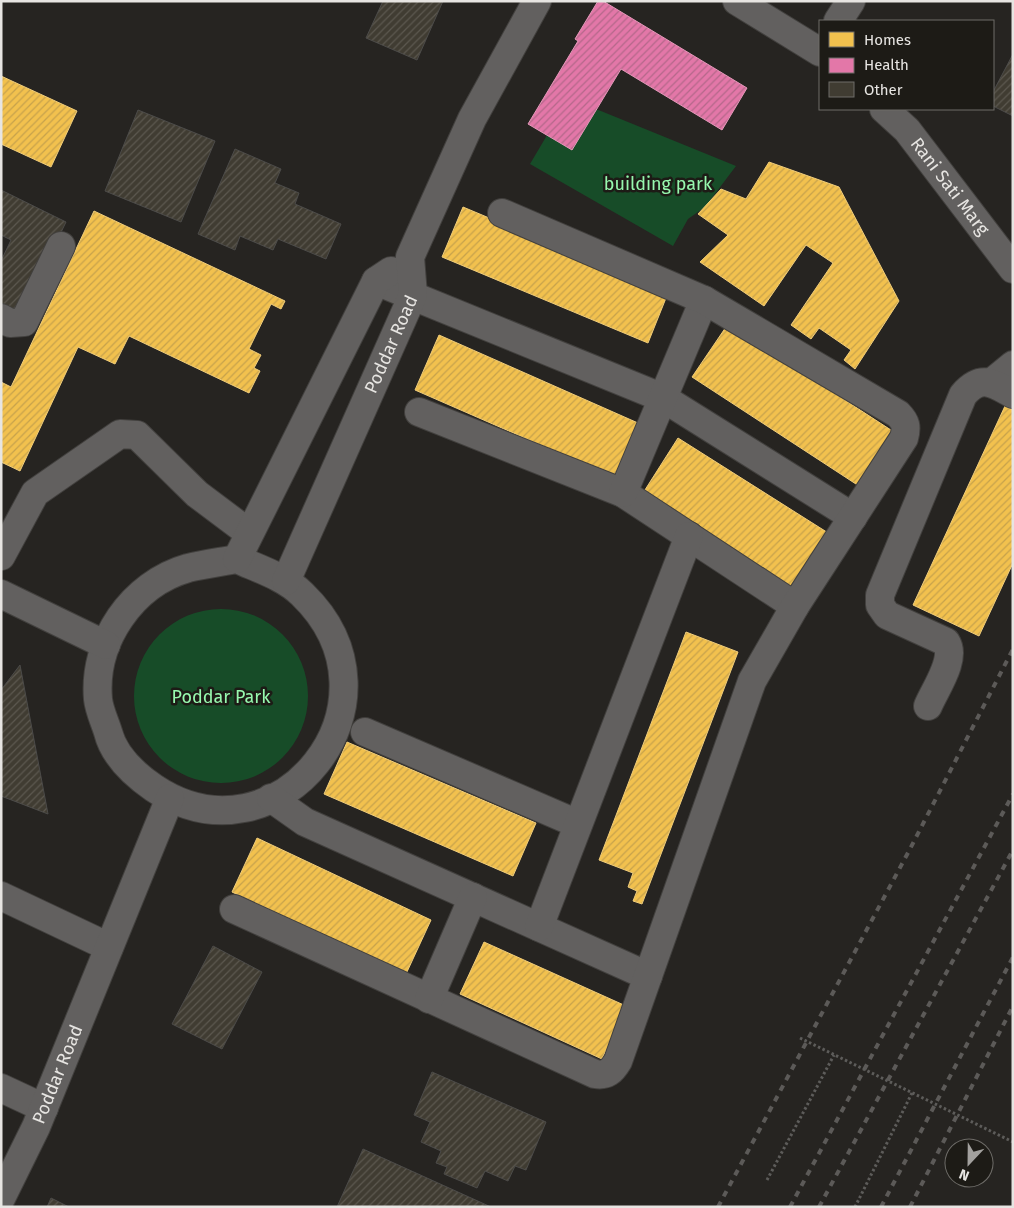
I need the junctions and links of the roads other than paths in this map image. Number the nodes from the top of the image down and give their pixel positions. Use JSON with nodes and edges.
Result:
{"nodes":[{"id":1,"x":537,"y":1,"type":"edge"},
{"id":2,"x":737,"y":1,"type":"edge"},
{"id":3,"x":851,"y":1,"type":"edge"},
{"id":4,"x":839,"y":20,"type":"edge"},
{"id":5,"x":819,"y":50,"type":"edge"},
{"id":6,"x":885,"y":110,"type":"edge"},
{"id":7,"x":502,"y":213,"type":"dead end"},
{"id":8,"x":61,"y":246,"type":"dead end"},
{"id":9,"x":410,"y":257,"type":"junction"},
{"id":10,"x":1013,"y":269,"type":"edge"},
{"id":11,"x":376,"y":281,"type":"junction"},
{"id":12,"x":414,"y":295,"type":"junction"},
{"id":13,"x":704,"y":300,"type":"junction"},
{"id":14,"x":1,"y":318,"type":"edge"},
{"id":15,"x":1013,"y":365,"type":"edge"},
{"id":16,"x":1002,"y":388,"type":"edge"},
{"id":17,"x":663,"y":398,"type":"junction"},
{"id":18,"x":419,"y":412,"type":"dead end"},
{"id":19,"x":623,"y":493,"type":"junction"},
{"id":20,"x":853,"y":517,"type":"junction"},
{"id":21,"x":249,"y":533,"type":"junction"},
{"id":22,"x":689,"y":536,"type":"junction"},
{"id":23,"x":1,"y":556,"type":"edge"},
{"id":24,"x":238,"y":559,"type":"junction"},
{"id":25,"x":286,"y":581,"type":"junction"},
{"id":26,"x":1,"y":594,"type":"edge"},
{"id":27,"x":795,"y":606,"type":"junction"},
{"id":28,"x":106,"y":645,"type":"junction"},
{"id":29,"x":928,"y":706,"type":"dead end"},
{"id":30,"x":366,"y":732,"type":"dead end"},
{"id":31,"x":170,"y":798,"type":"junction"},
{"id":32,"x":271,"y":798,"type":"junction"},
{"id":33,"x":578,"y":824,"type":"junction"},
{"id":34,"x":1,"y":896,"type":"edge"},
{"id":35,"x":473,"y":897,"type":"junction"},
{"id":36,"x":234,"y":909,"type":"dead end"},
{"id":37,"x":539,"y":926,"type":"junction"},
{"id":38,"x":110,"y":947,"type":"junction"},
{"id":39,"x":648,"y":976,"type":"junction"},
{"id":40,"x":429,"y":999,"type":"junction"},
{"id":41,"x":1,"y":1088,"type":"edge"},
{"id":42,"x":44,"y":1108,"type":"junction"},
{"id":43,"x":1,"y":1198,"type":"edge"}],
"edges":[{"from":1,"to":9,"type":"street"},
{"from":2,"to":5,"type":"street"},
{"from":3,"to":4,"type":"street"},
{"from":6,"to":10,"type":"street","name":"Rani Sati Marg"},
{"from":7,"to":13,"type":"street"},
{"from":8,"to":14,"type":"street"},
{"from":9,"to":11,"type":"street"},
{"from":9,"to":12,"type":"street","name":"Poddar Road"},
{"from":11,"to":12,"type":"street"},
{"from":11,"to":21,"type":"street"},
{"from":12,"to":17,"type":"street"},
{"from":12,"to":25,"type":"street","name":"Poddar Road"},
{"from":13,"to":17,"type":"street"},
{"from":13,"to":20,"type":"street"},
{"from":15,"to":16,"type":"street"},
{"from":16,"to":29,"type":"street"},
{"from":17,"to":19,"type":"street"},
{"from":17,"to":20,"type":"street"},
{"from":18,"to":19,"type":"street"},
{"from":19,"to":22,"type":"street"},
{"from":20,"to":27,"type":"street"},
{"from":21,"to":23,"type":"street"},
{"from":21,"to":24,"type":"street"},
{"from":22,"to":27,"type":"street"},
{"from":22,"to":33,"type":"street"},
{"from":24,"to":25,"type":"street"},
{"from":24,"to":28,"type":"street"},
{"from":25,"to":32,"type":"street"},
{"from":26,"to":28,"type":"street"},
{"from":27,"to":39,"type":"street"},
{"from":28,"to":31,"type":"street"},
{"from":30,"to":33,"type":"street"},
{"from":31,"to":32,"type":"street"},
{"from":31,"to":38,"type":"street","name":"Poddar Road"},
{"from":32,"to":35,"type":"street"},
{"from":33,"to":37,"type":"street"},
{"from":34,"to":38,"type":"street"},
{"from":35,"to":37,"type":"street"},
{"from":35,"to":40,"type":"street"},
{"from":36,"to":40,"type":"street"},
{"from":37,"to":39,"type":"street"},
{"from":38,"to":42,"type":"street","name":"Poddar Road"},
{"from":39,"to":40,"type":"street"},
{"from":41,"to":42,"type":"street"},
{"from":42,"to":43,"type":"street","name":"Poddar Road"}]}
